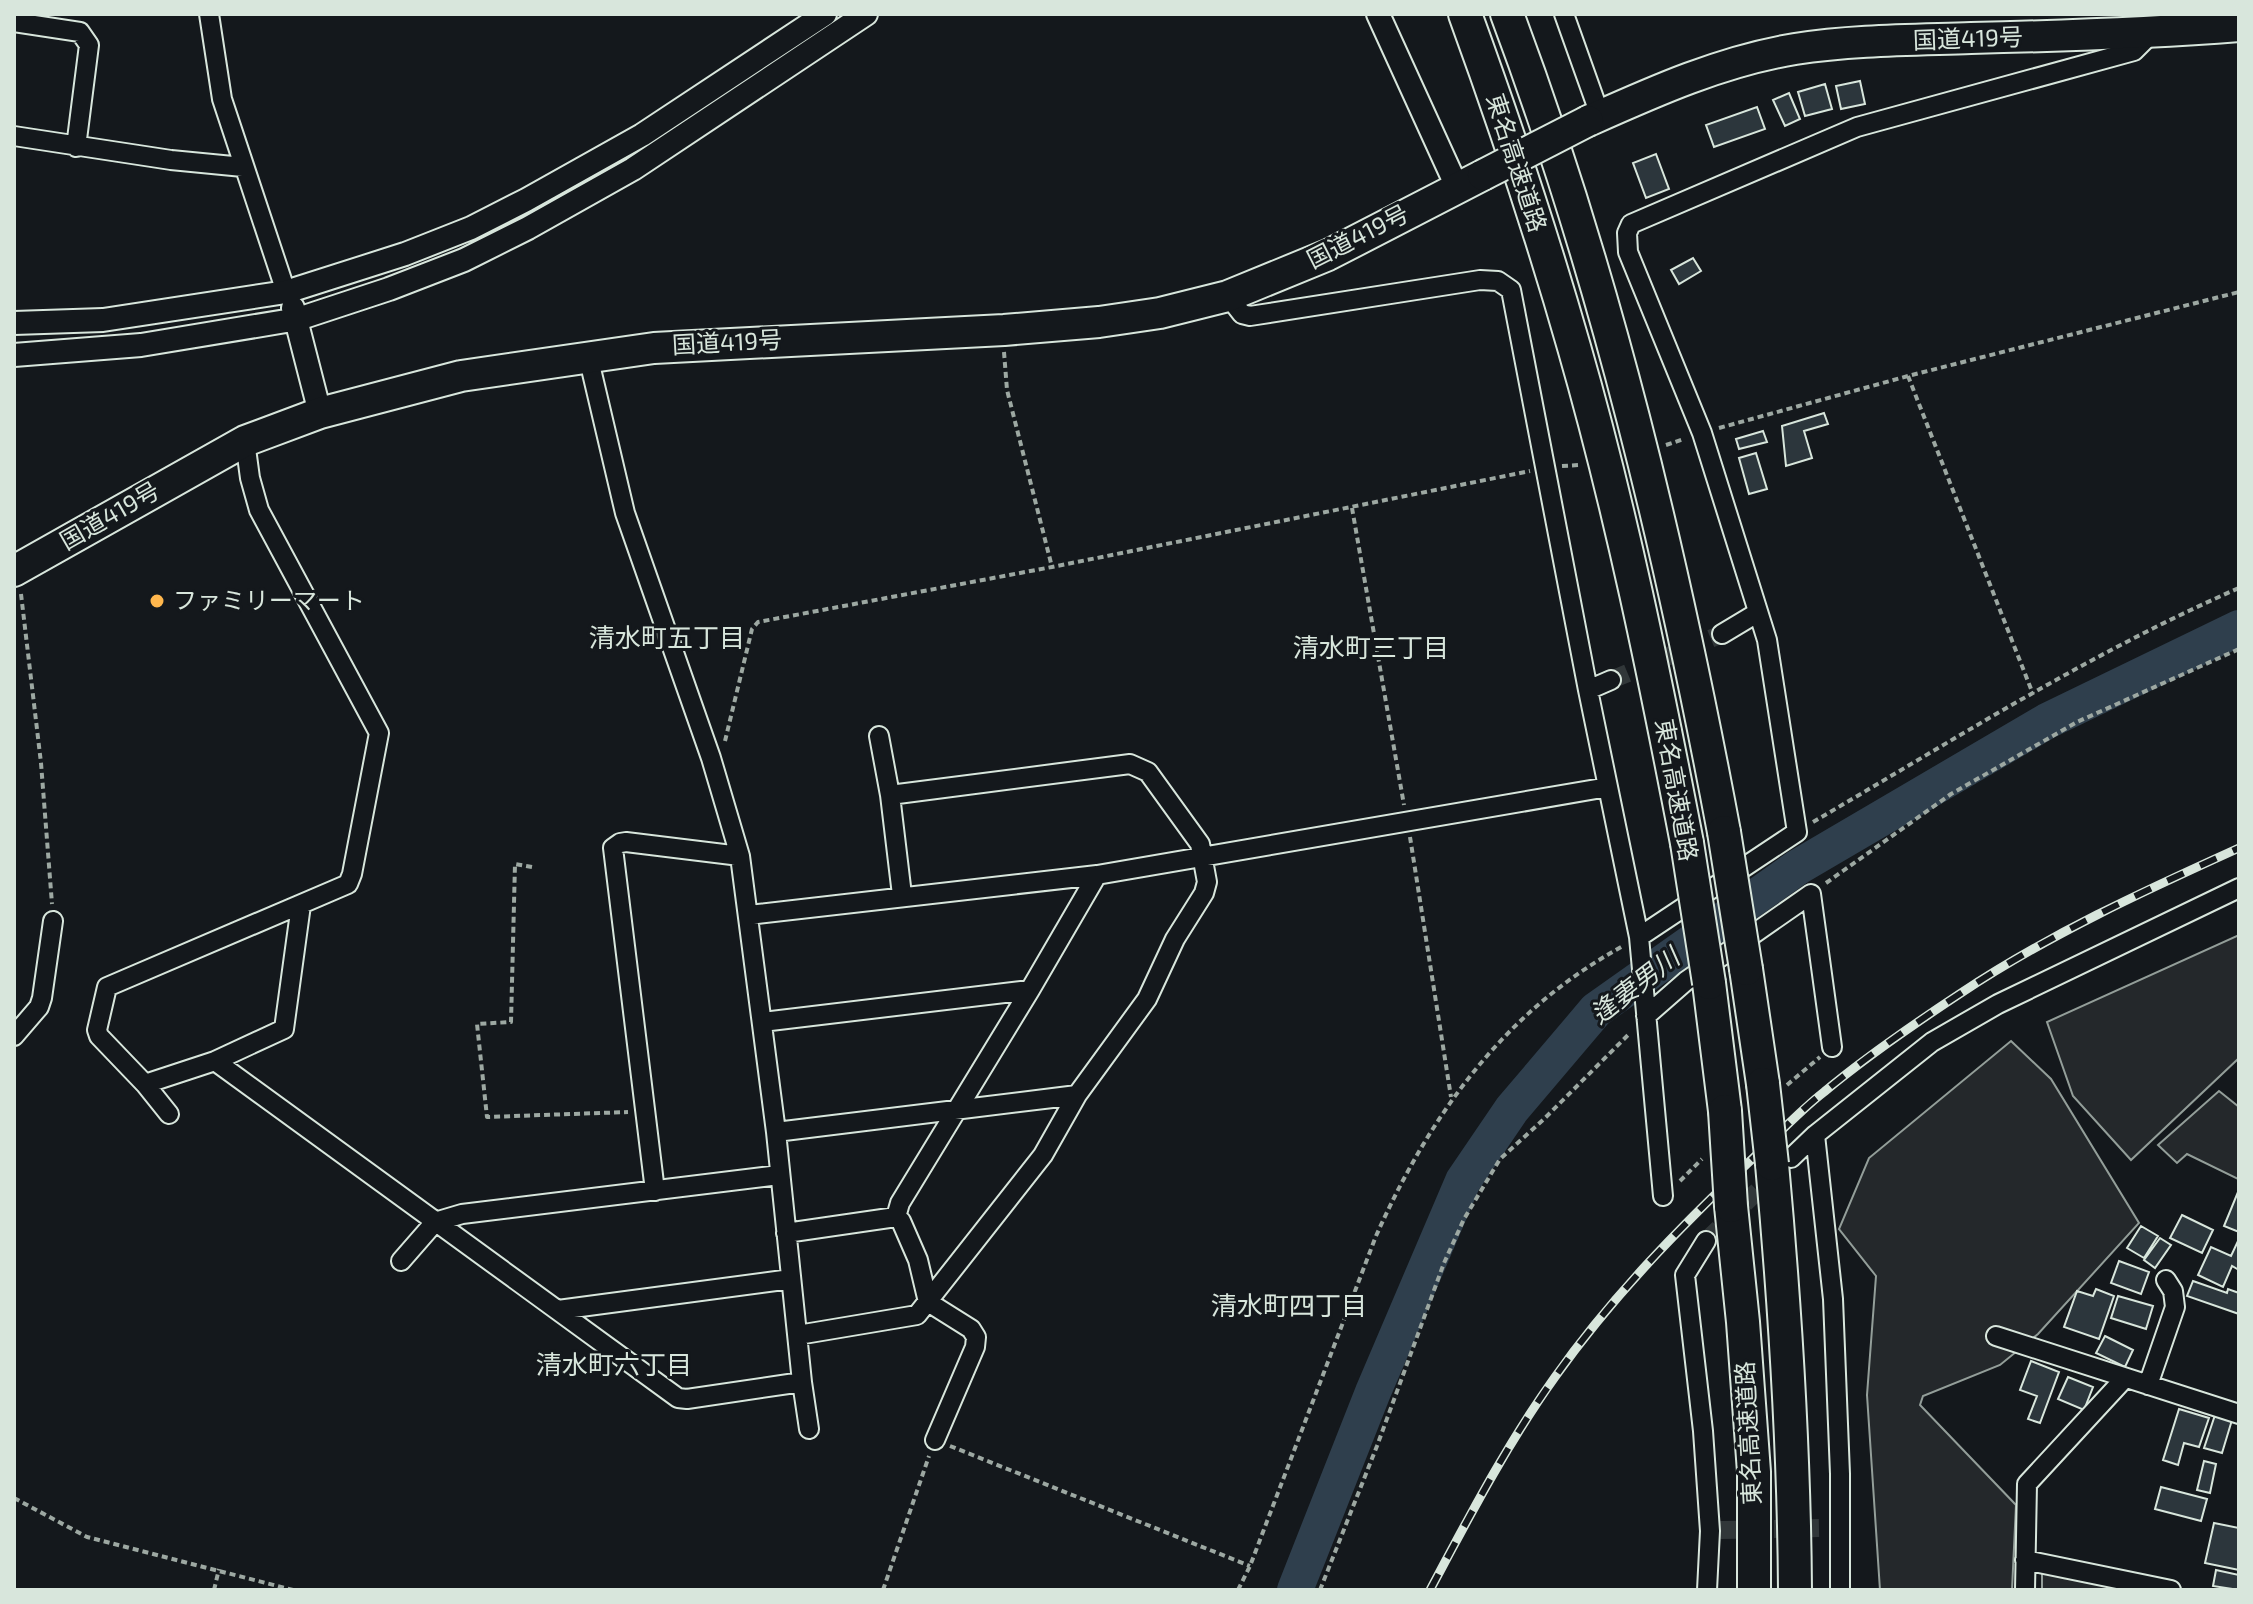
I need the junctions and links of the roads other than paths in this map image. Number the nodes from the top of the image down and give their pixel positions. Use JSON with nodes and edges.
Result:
{"nodes":[{"id":1,"x":209,"y":14,"type":"edge"},
{"id":2,"x":825,"y":14,"type":"edge"},
{"id":3,"x":866,"y":14,"type":"edge"},
{"id":4,"x":1378,"y":14,"type":"edge"},
{"id":5,"x":1465,"y":14,"type":"edge"},
{"id":6,"x":1507,"y":14,"type":"edge"},
{"id":7,"x":1564,"y":14,"type":"edge"},
{"id":8,"x":14,"y":22,"type":"edge"},
{"id":9,"x":2152,"y":23,"type":"edge"},
{"id":10,"x":2239,"y":26,"type":"edge"},
{"id":11,"x":1594,"y":118,"type":"junction"},
{"id":12,"x":14,"y":136,"type":"edge"},
{"id":13,"x":76,"y":147,"type":"junction"},
{"id":14,"x":243,"y":167,"type":"junction"},
{"id":15,"x":1470,"y":181,"type":"junction"},
{"id":16,"x":286,"y":292,"type":"junction"},
{"id":17,"x":1228,"y":296,"type":"junction"},
{"id":18,"x":298,"y":319,"type":"junction"},
{"id":19,"x":14,"y":323,"type":"edge"},
{"id":20,"x":14,"y":355,"type":"edge"},
{"id":21,"x":588,"y":356,"type":"junction"},
{"id":22,"x":320,"y":413,"type":"junction"},
{"id":23,"x":245,"y":441,"type":"junction"},
{"id":24,"x":16,"y":570,"type":"edge"},
{"id":25,"x":1757,"y":613,"type":"junction"},
{"id":26,"x":1722,"y":634,"type":"tunnel mouth"},
{"id":27,"x":1611,"y":680,"type":"tunnel mouth"},
{"id":28,"x":1588,"y":690,"type":"junction"},
{"id":29,"x":879,"y":736,"type":"dead end"},
{"id":30,"x":1608,"y":787,"type":"junction"},
{"id":31,"x":890,"y":795,"type":"junction"},
{"id":32,"x":740,"y":856,"type":"junction"},
{"id":33,"x":1203,"y":859,"type":"junction"},
{"id":34,"x":1097,"y":875,"type":"junction"},
{"id":35,"x":2239,"y":888,"type":"edge"},
{"id":36,"x":902,"y":895,"type":"junction"},
{"id":37,"x":301,"y":905,"type":"junction"},
{"id":38,"x":749,"y":915,"type":"junction"},
{"id":39,"x":53,"y":921,"type":"road end"},
{"id":40,"x":1639,"y":942,"type":"junction"},
{"id":41,"x":1030,"y":990,"type":"junction"},
{"id":42,"x":1645,"y":1010,"type":"junction"},
{"id":43,"x":762,"y":1022,"type":"junction"},
{"id":44,"x":14,"y":1036,"type":"edge"},
{"id":45,"x":1832,"y":1047,"type":"dead end"},
{"id":46,"x":215,"y":1061,"type":"junction"},
{"id":47,"x":145,"y":1084,"type":"junction"},
{"id":48,"x":1077,"y":1095,"type":"junction"},
{"id":49,"x":956,"y":1111,"type":"junction"},
{"id":50,"x":169,"y":1114,"type":"dead end"},
{"id":51,"x":776,"y":1132,"type":"junction"},
{"id":52,"x":1815,"y":1135,"type":"junction"},
{"id":53,"x":1781,"y":1161,"type":"junction"},
{"id":54,"x":779,"y":1175,"type":"junction"},
{"id":55,"x":655,"y":1191,"type":"junction"},
{"id":56,"x":1663,"y":1196,"type":"dead end"},
{"id":57,"x":896,"y":1217,"type":"junction"},
{"id":58,"x":435,"y":1222,"type":"junction"},
{"id":59,"x":786,"y":1233,"type":"junction"},
{"id":60,"x":1706,"y":1241,"type":"tunnel mouth"},
{"id":61,"x":401,"y":1261,"type":"dead end"},
{"id":62,"x":791,"y":1279,"type":"junction"},
{"id":63,"x":2166,"y":1280,"type":"dead end"},
{"id":64,"x":928,"y":1302,"type":"junction"},
{"id":65,"x":558,"y":1310,"type":"junction"},
{"id":66,"x":798,"y":1335,"type":"junction"},
{"id":67,"x":1996,"y":1336,"type":"dead end"},
{"id":68,"x":2125,"y":1378,"type":"junction"},
{"id":69,"x":802,"y":1382,"type":"junction"},
{"id":70,"x":2148,"y":1385,"type":"junction"},
{"id":71,"x":2239,"y":1413,"type":"edge"},
{"id":72,"x":809,"y":1429,"type":"dead end"},
{"id":73,"x":935,"y":1440,"type":"road end"},
{"id":74,"x":2025,"y":1560,"type":"junction"},
{"id":75,"x":1707,"y":1590,"type":"edge"},
{"id":76,"x":1754,"y":1590,"type":"edge"},
{"id":77,"x":1795,"y":1590,"type":"edge"},
{"id":78,"x":1840,"y":1590,"type":"edge"},
{"id":79,"x":2025,"y":1590,"type":"edge"},
{"id":80,"x":2171,"y":1590,"type":"edge"}],
"edges":[{"from":1,"to":14,"type":"street"},
{"from":2,"to":16,"type":"street"},
{"from":3,"to":18,"type":"street"},
{"from":4,"to":15,"type":"street"},
{"from":5,"to":76,"type":"highway","name":"東名高速道路","bridge":true},
{"from":6,"to":53,"type":"highway","name":"東名高速道路","bridge":true},
{"from":7,"to":11,"type":"street"},
{"from":8,"to":13,"type":"street"},
{"from":9,"to":10,"type":"highway","name":"国道419号"},
{"from":9,"to":11,"type":"highway","name":"国道419号"},
{"from":9,"to":25,"type":"street"},
{"from":11,"to":15,"type":"highway","name":"国道419号","bridge":true},
{"from":12,"to":13,"type":"street"},
{"from":13,"to":14,"type":"street"},
{"from":14,"to":16,"type":"street"},
{"from":15,"to":17,"type":"highway","name":"国道419号"},
{"from":16,"to":18,"type":"street"},
{"from":16,"to":19,"type":"street"},
{"from":17,"to":21,"type":"highway","name":"国道419号"},
{"from":17,"to":28,"type":"street"},
{"from":18,"to":20,"type":"street"},
{"from":18,"to":22,"type":"street"},
{"from":21,"to":22,"type":"highway","name":"国道419号"},
{"from":21,"to":32,"type":"street"},
{"from":22,"to":23,"type":"highway","name":"国道419号"},
{"from":23,"to":24,"type":"highway","name":"国道419号"},
{"from":23,"to":37,"type":"street"},
{"from":25,"to":26,"type":"street"},
{"from":25,"to":40,"type":"street"},
{"from":27,"to":28,"type":"street"},
{"from":28,"to":30,"type":"street"},
{"from":29,"to":31,"type":"street"},
{"from":30,"to":33,"type":"street"},
{"from":30,"to":40,"type":"street"},
{"from":31,"to":33,"type":"street"},
{"from":31,"to":36,"type":"street"},
{"from":32,"to":38,"type":"street"},
{"from":32,"to":55,"type":"street"},
{"from":33,"to":34,"type":"street"},
{"from":33,"to":48,"type":"street"},
{"from":34,"to":36,"type":"street"},
{"from":34,"to":41,"type":"street"},
{"from":35,"to":52,"type":"street"},
{"from":36,"to":38,"type":"street"},
{"from":37,"to":46,"type":"street"},
{"from":37,"to":47,"type":"street"},
{"from":38,"to":43,"type":"street"},
{"from":39,"to":44,"type":"street"},
{"from":40,"to":42,"type":"street"},
{"from":41,"to":43,"type":"street"},
{"from":41,"to":49,"type":"street"},
{"from":42,"to":45,"type":"street"},
{"from":42,"to":56,"type":"street"},
{"from":43,"to":51,"type":"street"},
{"from":46,"to":47,"type":"street"},
{"from":46,"to":58,"type":"street"},
{"from":47,"to":50,"type":"street"},
{"from":48,"to":49,"type":"street"},
{"from":48,"to":64,"type":"street"},
{"from":49,"to":51,"type":"street"},
{"from":49,"to":57,"type":"street"},
{"from":51,"to":54,"type":"street"},
{"from":52,"to":53,"type":"street"},
{"from":52,"to":78,"type":"street"},
{"from":53,"to":77,"type":"highway","name":"東名高速道路"},
{"from":54,"to":55,"type":"street"},
{"from":54,"to":59,"type":"street"},
{"from":55,"to":58,"type":"street"},
{"from":57,"to":59,"type":"street"},
{"from":57,"to":64,"type":"street"},
{"from":58,"to":61,"type":"street"},
{"from":58,"to":65,"type":"street"},
{"from":59,"to":62,"type":"street"},
{"from":60,"to":75,"type":"street"},
{"from":62,"to":65,"type":"street"},
{"from":62,"to":66,"type":"street"},
{"from":63,"to":70,"type":"street"},
{"from":64,"to":66,"type":"street"},
{"from":64,"to":73,"type":"street"},
{"from":65,"to":69,"type":"street"},
{"from":66,"to":69,"type":"street"},
{"from":67,"to":68,"type":"street"},
{"from":68,"to":70,"type":"street"},
{"from":68,"to":74,"type":"street"},
{"from":69,"to":72,"type":"street"},
{"from":70,"to":71,"type":"street"},
{"from":74,"to":79,"type":"street"},
{"from":74,"to":80,"type":"street"}]}
